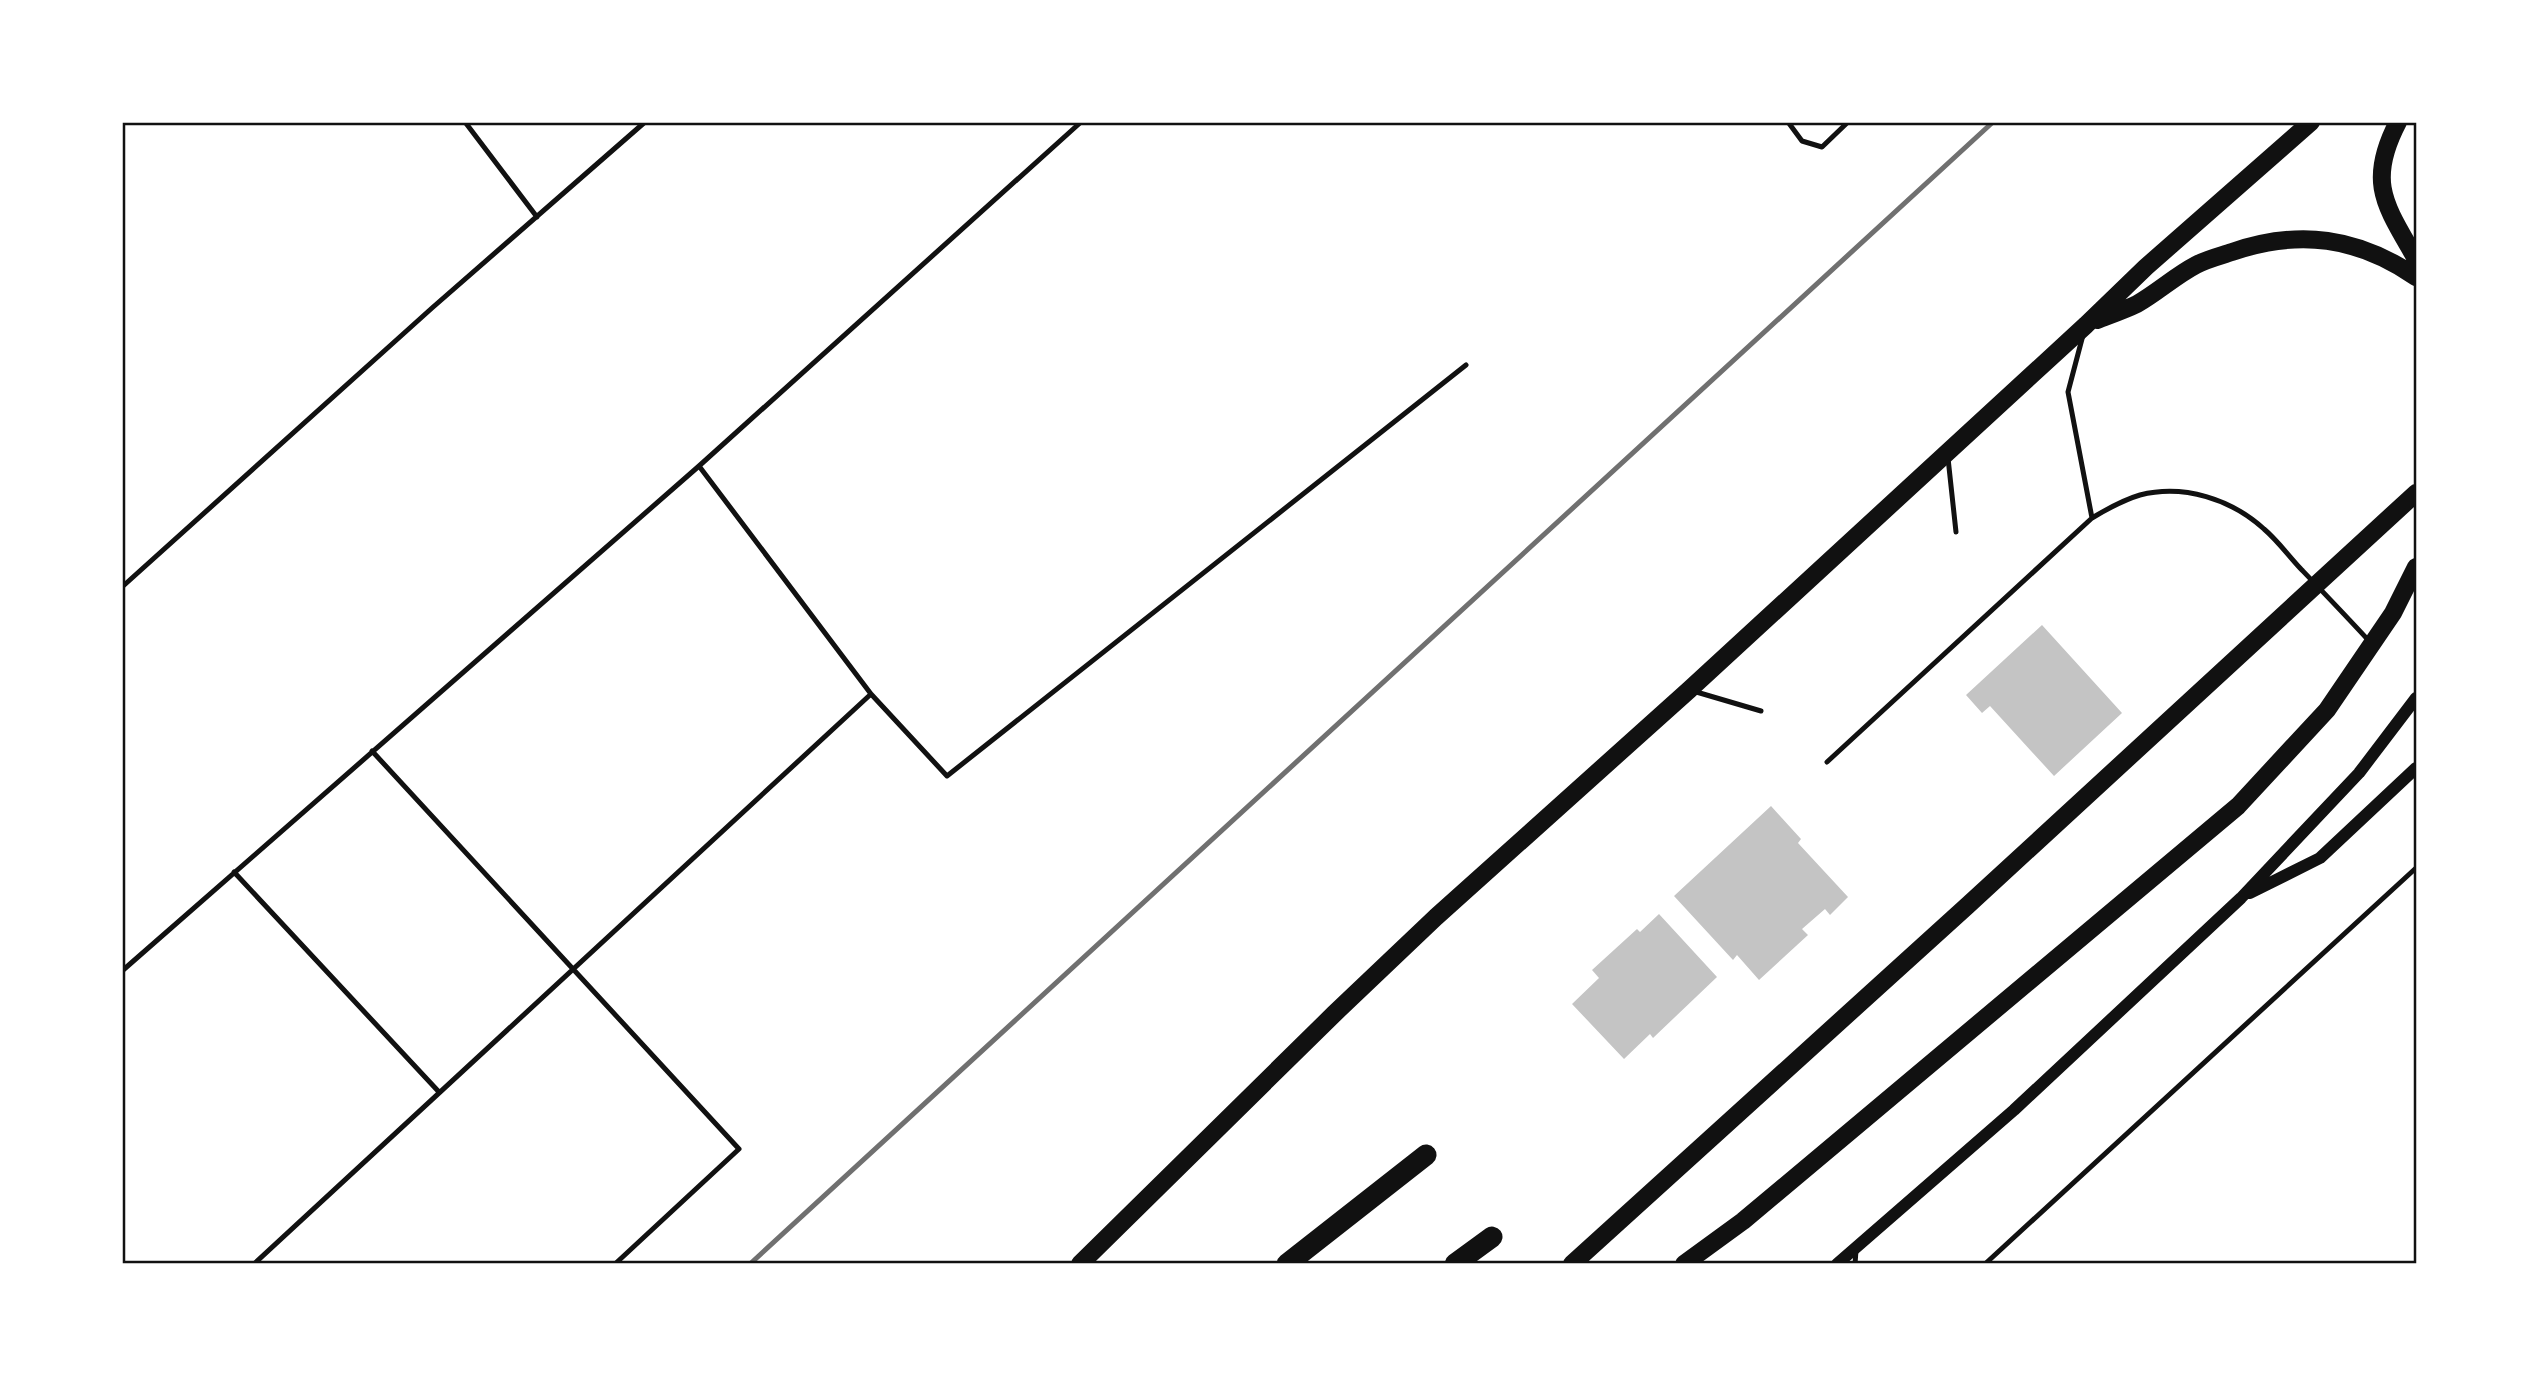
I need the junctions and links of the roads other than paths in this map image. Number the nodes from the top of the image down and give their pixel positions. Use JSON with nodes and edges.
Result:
{"nodes":[{"id":1,"x":465,"y":122,"type":"edge"},
{"id":2,"x":645,"y":122,"type":"edge"},
{"id":3,"x":1081,"y":122,"type":"edge"},
{"id":4,"x":1788,"y":122,"type":"edge"},
{"id":5,"x":1848,"y":122,"type":"edge"},
{"id":6,"x":2311,"y":122,"type":"edge"},
{"id":7,"x":2398,"y":122,"type":"edge"},
{"id":8,"x":537,"y":217,"type":"junction"},
{"id":9,"x":2417,"y":259,"type":"edge"},
{"id":10,"x":2417,"y":277,"type":"edge"},
{"id":11,"x":2086,"y":325,"type":"junction"},
{"id":12,"x":1466,"y":365,"type":"dead end"},
{"id":13,"x":1947,"y":452,"type":"junction"},
{"id":14,"x":699,"y":466,"type":"junction"},
{"id":15,"x":2417,"y":493,"type":"edge"},
{"id":16,"x":2092,"y":518,"type":"junction"},
{"id":17,"x":1956,"y":532,"type":"dead end"},
{"id":18,"x":2417,"y":567,"type":"edge"},
{"id":19,"x":122,"y":587,"type":"edge"},
{"id":20,"x":2372,"y":644,"type":"junction"},
{"id":21,"x":1689,"y":690,"type":"junction"},
{"id":22,"x":871,"y":694,"type":"junction"},
{"id":23,"x":2417,"y":698,"type":"edge"},
{"id":24,"x":1760,"y":711,"type":"dead end"},
{"id":25,"x":372,"y":751,"type":"junction"},
{"id":26,"x":1827,"y":762,"type":"dead end"},
{"id":27,"x":2417,"y":768,"type":"edge"},
{"id":28,"x":2417,"y":868,"type":"edge"},
{"id":29,"x":234,"y":872,"type":"junction"},
{"id":30,"x":2241,"y":898,"type":"junction"},
{"id":31,"x":572,"y":968,"type":"junction"},
{"id":32,"x":122,"y":971,"type":"edge"},
{"id":33,"x":439,"y":1092,"type":"junction"},
{"id":34,"x":1426,"y":1155,"type":"dead end"},
{"id":35,"x":1743,"y":1221,"type":"junction"},
{"id":36,"x":1492,"y":1237,"type":"dead end"},
{"id":37,"x":1856,"y":1247,"type":"junction"},
{"id":38,"x":254,"y":1264,"type":"edge"},
{"id":39,"x":615,"y":1264,"type":"edge"},
{"id":40,"x":1080,"y":1264,"type":"edge"},
{"id":41,"x":1287,"y":1264,"type":"edge"},
{"id":42,"x":1455,"y":1264,"type":"edge"},
{"id":43,"x":1572,"y":1264,"type":"edge"},
{"id":44,"x":1684,"y":1264,"type":"edge"},
{"id":45,"x":1706,"y":1264,"type":"edge"},
{"id":46,"x":1837,"y":1264,"type":"edge"},
{"id":47,"x":1855,"y":1264,"type":"edge"},
{"id":48,"x":1985,"y":1264,"type":"edge"}],
"edges":[{"from":1,"to":8,"type":"lane"},
{"from":2,"to":8,"type":"lane"},
{"from":3,"to":14,"type":"lane"},
{"from":4,"to":5,"type":"lane"},
{"from":6,"to":11,"type":"main road"},
{"from":7,"to":9,"type":"main road"},
{"from":8,"to":19,"type":"lane"},
{"from":10,"to":11,"type":"main road"},
{"from":11,"to":13,"type":"main road"},
{"from":11,"to":16,"type":"lane"},
{"from":12,"to":22,"type":"lane"},
{"from":13,"to":17,"type":"lane"},
{"from":13,"to":21,"type":"main road"},
{"from":14,"to":22,"type":"lane"},
{"from":14,"to":25,"type":"lane"},
{"from":15,"to":43,"type":"main road"},
{"from":16,"to":20,"type":"lane"},
{"from":16,"to":26,"type":"lane"},
{"from":18,"to":20,"type":"main road"},
{"from":20,"to":35,"type":"main road"},
{"from":21,"to":24,"type":"lane"},
{"from":21,"to":40,"type":"main road"},
{"from":22,"to":31,"type":"lane"},
{"from":23,"to":30,"type":"street"},
{"from":25,"to":29,"type":"lane"},
{"from":25,"to":31,"type":"lane"},
{"from":27,"to":30,"type":"street"},
{"from":28,"to":48,"type":"lane"},
{"from":29,"to":32,"type":"lane"},
{"from":29,"to":33,"type":"lane"},
{"from":30,"to":37,"type":"street"},
{"from":31,"to":33,"type":"lane"},
{"from":31,"to":39,"type":"lane"},
{"from":33,"to":38,"type":"lane"},
{"from":34,"to":41,"type":"highway"},
{"from":35,"to":44,"type":"main road"},
{"from":35,"to":45,"type":"main road"},
{"from":36,"to":42,"type":"highway"},
{"from":37,"to":46,"type":"street"},
{"from":37,"to":47,"type":"lane"}]}
